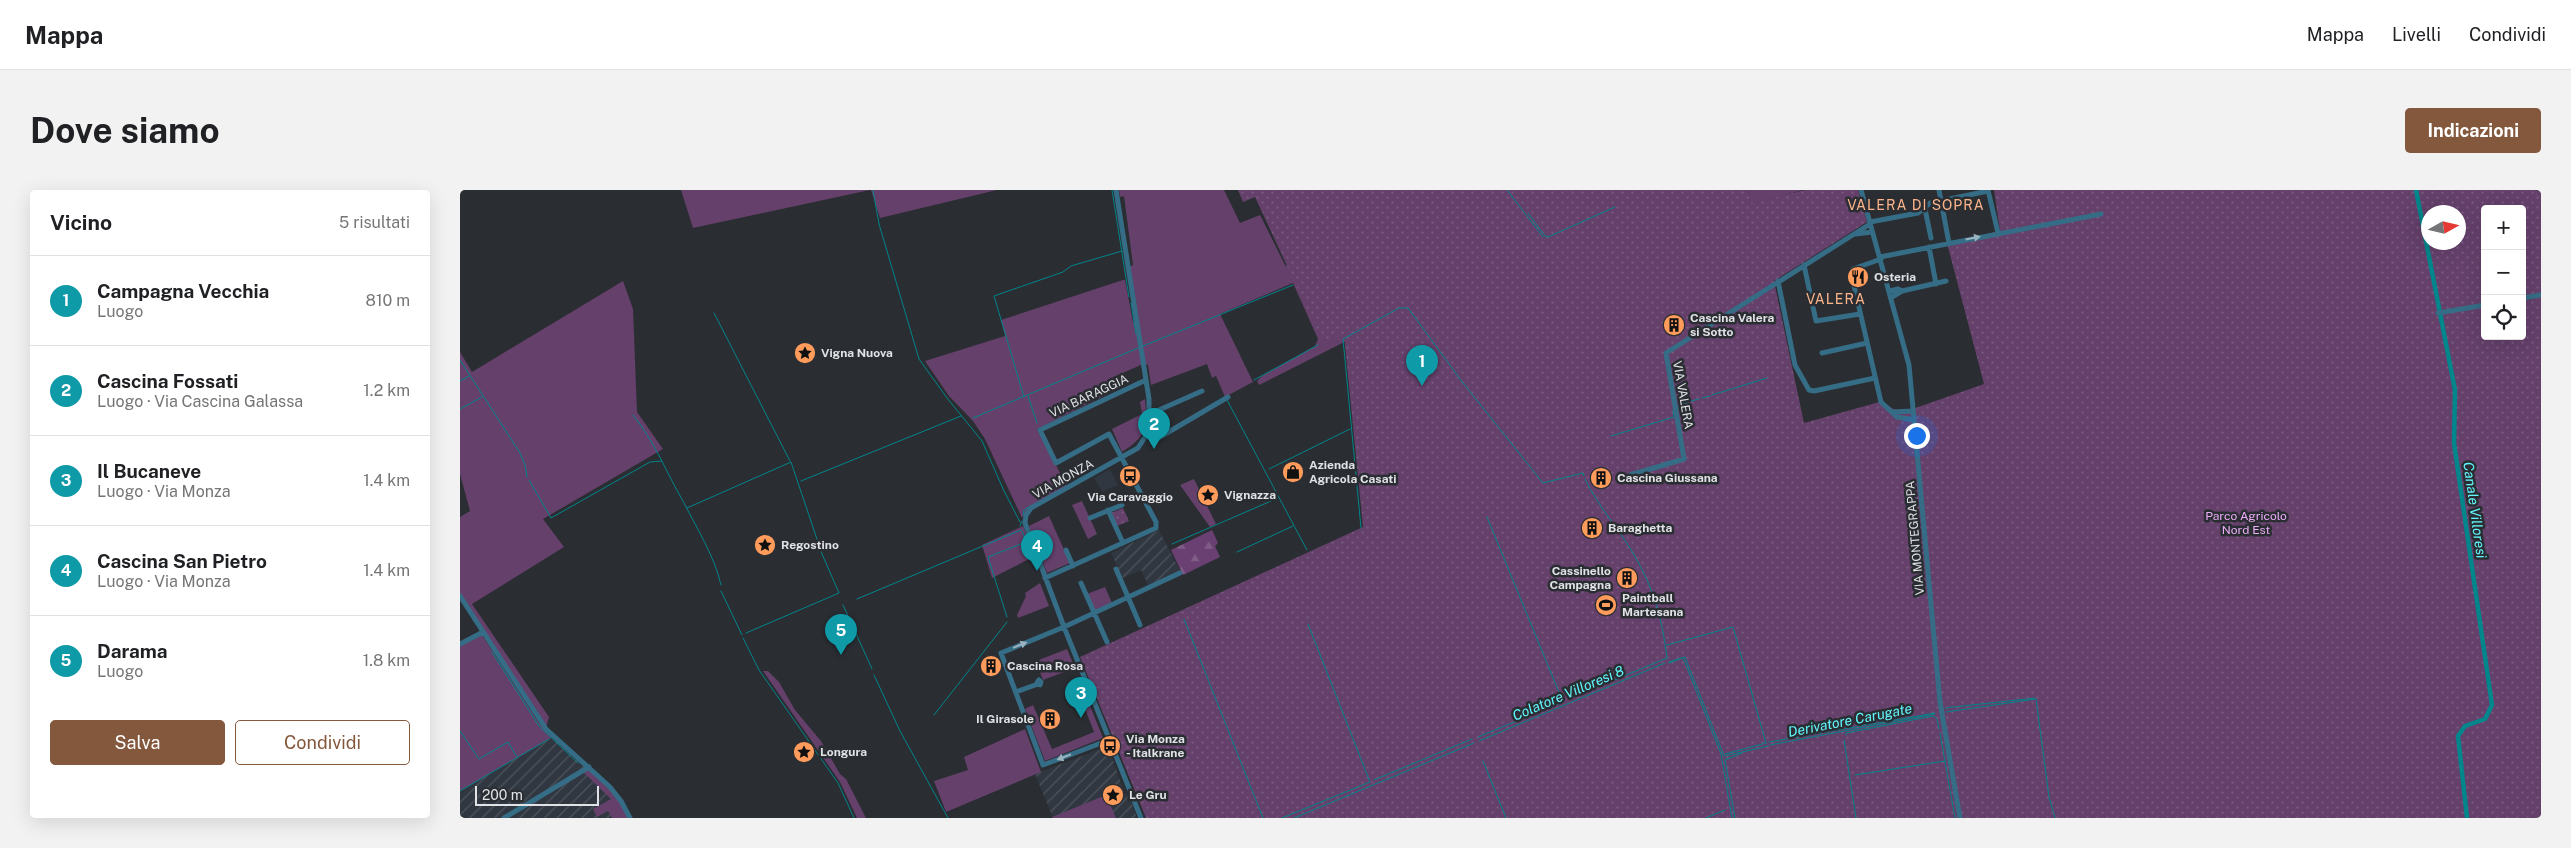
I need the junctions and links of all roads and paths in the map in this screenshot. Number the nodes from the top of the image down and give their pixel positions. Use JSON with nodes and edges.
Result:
{"nodes":[{"id":1,"x":1116,"y":190,"type":"edge"},
{"id":2,"x":1861,"y":190,"type":"edge"},
{"id":3,"x":1939,"y":190,"type":"edge"},
{"id":4,"x":1988,"y":190,"type":"edge"},
{"id":5,"x":1940,"y":200,"type":"junction"},
{"id":6,"x":1925,"y":209,"type":"junction"},
{"id":7,"x":2101,"y":214,"type":"dead end"},
{"id":8,"x":1870,"y":223,"type":"junction"},
{"id":9,"x":1872,"y":232,"type":"junction"},
{"id":10,"x":1856,"y":234,"type":"junction"},
{"id":11,"x":1998,"y":234,"type":"junction"},
{"id":12,"x":1931,"y":238,"type":"dead end"},
{"id":13,"x":1949,"y":243,"type":"junction"},
{"id":14,"x":1928,"y":247,"type":"junction"},
{"id":15,"x":1880,"y":258,"type":"junction"},
{"id":16,"x":1804,"y":265,"type":"junction"},
{"id":17,"x":1778,"y":281,"type":"junction"},
{"id":18,"x":1946,"y":281,"type":"dead end"},
{"id":19,"x":1936,"y":284,"type":"junction"},
{"id":20,"x":1891,"y":294,"type":"junction"},
{"id":21,"x":2541,"y":295,"type":"edge"},
{"id":22,"x":2526,"y":297,"type":"edge"},
{"id":23,"x":2481,"y":306,"type":"edge"},
{"id":24,"x":2441,"y":313,"type":"dead end"},
{"id":25,"x":1860,"y":314,"type":"junction"},
{"id":26,"x":1867,"y":343,"type":"junction"},
{"id":27,"x":1822,"y":353,"type":"dead end"},
{"id":28,"x":1875,"y":378,"type":"junction"},
{"id":29,"x":1146,"y":380,"type":"junction"},
{"id":30,"x":1202,"y":391,"type":"dead end"},
{"id":31,"x":1228,"y":397,"type":"dead end"},
{"id":32,"x":1914,"y":411,"type":"junction"},
{"id":33,"x":1889,"y":412,"type":"junction"},
{"id":34,"x":1150,"y":414,"type":"junction"},
{"id":35,"x":1914,"y":420,"type":"junction"},
{"id":36,"x":1148,"y":436,"type":"junction"},
{"id":37,"x":1123,"y":457,"type":"junction"},
{"id":38,"x":1630,"y":475,"type":"dead end"},
{"id":39,"x":1122,"y":505,"type":"dead end"},
{"id":40,"x":1108,"y":510,"type":"junction"},
{"id":41,"x":1090,"y":518,"type":"dead end"},
{"id":42,"x":1123,"y":543,"type":"junction"},
{"id":43,"x":1066,"y":550,"type":"dead end"},
{"id":44,"x":1073,"y":566,"type":"junction"},
{"id":45,"x":1116,"y":569,"type":"dead end"},
{"id":46,"x":1180,"y":574,"type":"dead end"},
{"id":47,"x":1045,"y":578,"type":"junction"},
{"id":48,"x":1081,"y":583,"type":"dead end"},
{"id":49,"x":460,"y":596,"type":"edge"},
{"id":50,"x":1128,"y":598,"type":"junction"},
{"id":51,"x":1094,"y":614,"type":"junction"},
{"id":52,"x":1140,"y":625,"type":"dead end"},
{"id":53,"x":1064,"y":628,"type":"junction"},
{"id":54,"x":483,"y":632,"type":"junction"},
{"id":55,"x":1107,"y":642,"type":"dead end"},
{"id":56,"x":460,"y":644,"type":"edge"},
{"id":57,"x":1038,"y":684,"type":"dead end"},
{"id":58,"x":1016,"y":692,"type":"junction"},
{"id":59,"x":1109,"y":740,"type":"junction"},
{"id":60,"x":589,"y":767,"type":"junction"},
{"id":61,"x":504,"y":818,"type":"edge"},
{"id":62,"x":630,"y":818,"type":"edge"},
{"id":63,"x":1141,"y":818,"type":"edge"},
{"id":64,"x":1960,"y":818,"type":"edge"}],
"edges":[{"from":1,"to":29,"type":"street"},
{"from":2,"to":8,"type":"street","name":"VIA MONTEGRAPPA"},
{"from":3,"to":5,"type":"street"},
{"from":4,"to":5,"type":"street"},
{"from":4,"to":11,"type":"street"},
{"from":5,"to":6,"type":"street"},
{"from":5,"to":13,"type":"street"},
{"from":6,"to":8,"type":"street"},
{"from":6,"to":12,"type":"street"},
{"from":7,"to":11,"type":"street"},
{"from":8,"to":9,"type":"street","name":"VIA MONTEGRAPPA"},
{"from":8,"to":10,"type":"street","name":"VIA VALERA"},
{"from":9,"to":10,"type":"street","name":"VIA VALERA"},
{"from":9,"to":15,"type":"street","name":"VIA MONTEGRAPPA"},
{"from":10,"to":16,"type":"street","name":"VIA VALERA"},
{"from":13,"to":11,"type":"street","one_way":true},
{"from":13,"to":14,"type":"street"},
{"from":14,"to":15,"type":"street"},
{"from":14,"to":19,"type":"street"},
{"from":15,"to":20,"type":"street","name":"VIA MONTEGRAPPA"},
{"from":15,"to":25,"type":"street"},
{"from":16,"to":17,"type":"street","name":"VIA VALERA"},
{"from":16,"to":25,"type":"street"},
{"from":17,"to":28,"type":"street"},
{"from":17,"to":38,"type":"street","name":"VIA VALERA"},
{"from":18,"to":19,"type":"street"},
{"from":19,"to":20,"type":"street"},
{"from":20,"to":32,"type":"street","name":"VIA MONTEGRAPPA"},
{"from":21,"to":22,"type":"street"},
{"from":23,"to":24,"type":"street"},
{"from":25,"to":26,"type":"street"},
{"from":26,"to":27,"type":"street"},
{"from":26,"to":28,"type":"street"},
{"from":28,"to":33,"type":"street"},
{"from":29,"to":34,"type":"street"},
{"from":29,"to":37,"type":"street","name":"VIA BARAGGIA"},
{"from":30,"to":34,"type":"street"},
{"from":31,"to":36,"type":"street"},
{"from":32,"to":33,"type":"street"},
{"from":32,"to":35,"type":"street","name":"VIA MONTEGRAPPA"},
{"from":33,"to":35,"type":"street"},
{"from":34,"to":36,"type":"street"},
{"from":35,"to":64,"type":"street","name":"VIA MONTEGRAPPA"},
{"from":36,"to":37,"type":"street","name":"VIA MONZA"},
{"from":37,"to":42,"type":"street"},
{"from":37,"to":47,"type":"street","name":"VIA MONZA"},
{"from":39,"to":40,"type":"street"},
{"from":40,"to":41,"type":"street"},
{"from":40,"to":42,"type":"street"},
{"from":42,"to":44,"type":"street"},
{"from":43,"to":44,"type":"street"},
{"from":44,"to":47,"type":"street"},
{"from":45,"to":50,"type":"street"},
{"from":46,"to":50,"type":"street"},
{"from":47,"to":53,"type":"street","name":"VIA MONZA"},
{"from":48,"to":51,"type":"street"},
{"from":49,"to":54,"type":"street"},
{"from":50,"to":51,"type":"street"},
{"from":50,"to":52,"type":"street"},
{"from":51,"to":53,"type":"street"},
{"from":51,"to":55,"type":"street"},
{"from":58,"to":53,"type":"street","one_way":true},
{"from":53,"to":59,"type":"street","name":"VIA MONZA"},
{"from":54,"to":56,"type":"street"},
{"from":54,"to":60,"type":"street"},
{"from":57,"to":58,"type":"street"},
{"from":59,"to":58,"type":"street","one_way":true},
{"from":59,"to":63,"type":"street","name":"VIA MONZA"},
{"from":60,"to":61,"type":"street"},
{"from":60,"to":62,"type":"street"}]}
